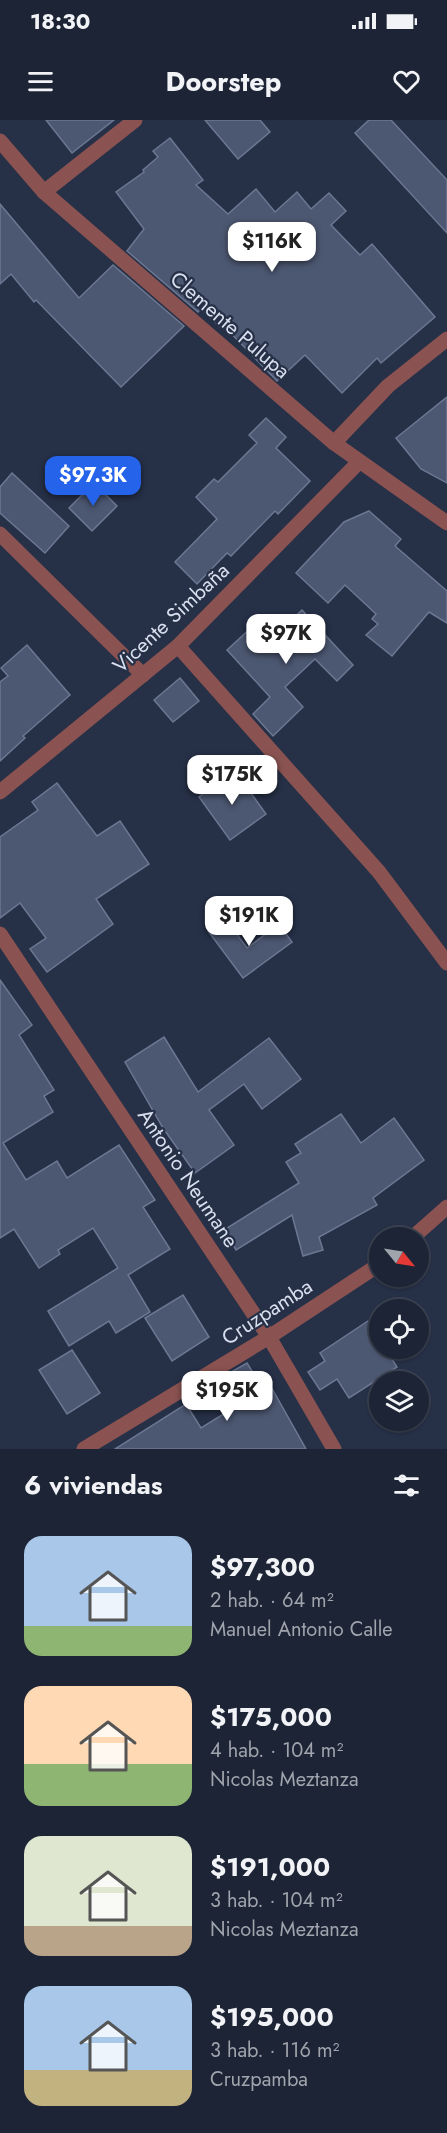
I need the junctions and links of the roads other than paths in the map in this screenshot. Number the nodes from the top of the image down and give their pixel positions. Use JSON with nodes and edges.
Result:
{"nodes":[{"id":1,"x":135,"y":120,"type":"edge"},
{"id":2,"x":0,"y":141,"type":"edge"},
{"id":3,"x":44,"y":192,"type":"junction"},
{"id":4,"x":447,"y":339,"type":"edge"},
{"id":5,"x":334,"y":443,"type":"junction"},
{"id":6,"x":358,"y":462,"type":"junction"},
{"id":7,"x":447,"y":523,"type":"edge"},
{"id":8,"x":0,"y":534,"type":"edge"},
{"id":9,"x":178,"y":646,"type":"junction"},
{"id":10,"x":143,"y":675,"type":"junction"},
{"id":11,"x":0,"y":792,"type":"edge"},
{"id":12,"x":0,"y":934,"type":"edge"},
{"id":13,"x":447,"y":963,"type":"edge"},
{"id":14,"x":447,"y":1207,"type":"edge"},
{"id":15,"x":424,"y":1227,"type":"edge"},
{"id":16,"x":369,"y":1271,"type":"edge"},
{"id":17,"x":269,"y":1337,"type":"junction"},
{"id":18,"x":84,"y":1449,"type":"edge"},
{"id":19,"x":334,"y":1449,"type":"edge"}],
"edges":[{"from":1,"to":3,"type":"street"},
{"from":2,"to":3,"type":"street","name":"Clemente Pulupa"},
{"from":3,"to":5,"type":"street","name":"Clemente Pulupa"},
{"from":4,"to":5,"type":"street"},
{"from":5,"to":6,"type":"street","name":"Clemente Pulupa"},
{"from":6,"to":7,"type":"street","name":"Clemente Pulupa"},
{"from":6,"to":9,"type":"street","name":"Vicente Simbaña"},
{"from":8,"to":10,"type":"street"},
{"from":9,"to":10,"type":"street","name":"Vicente Simbaña"},
{"from":9,"to":13,"type":"street"},
{"from":10,"to":11,"type":"street","name":"Vicente Simbaña"},
{"from":12,"to":17,"type":"street","name":"Antonio Neumane"},
{"from":14,"to":15,"type":"street"},
{"from":16,"to":17,"type":"street","name":"Cruzpamba"},
{"from":17,"to":18,"type":"street","name":"Cruzpamba"},
{"from":17,"to":19,"type":"street","name":"Antonio Neumane"}]}
